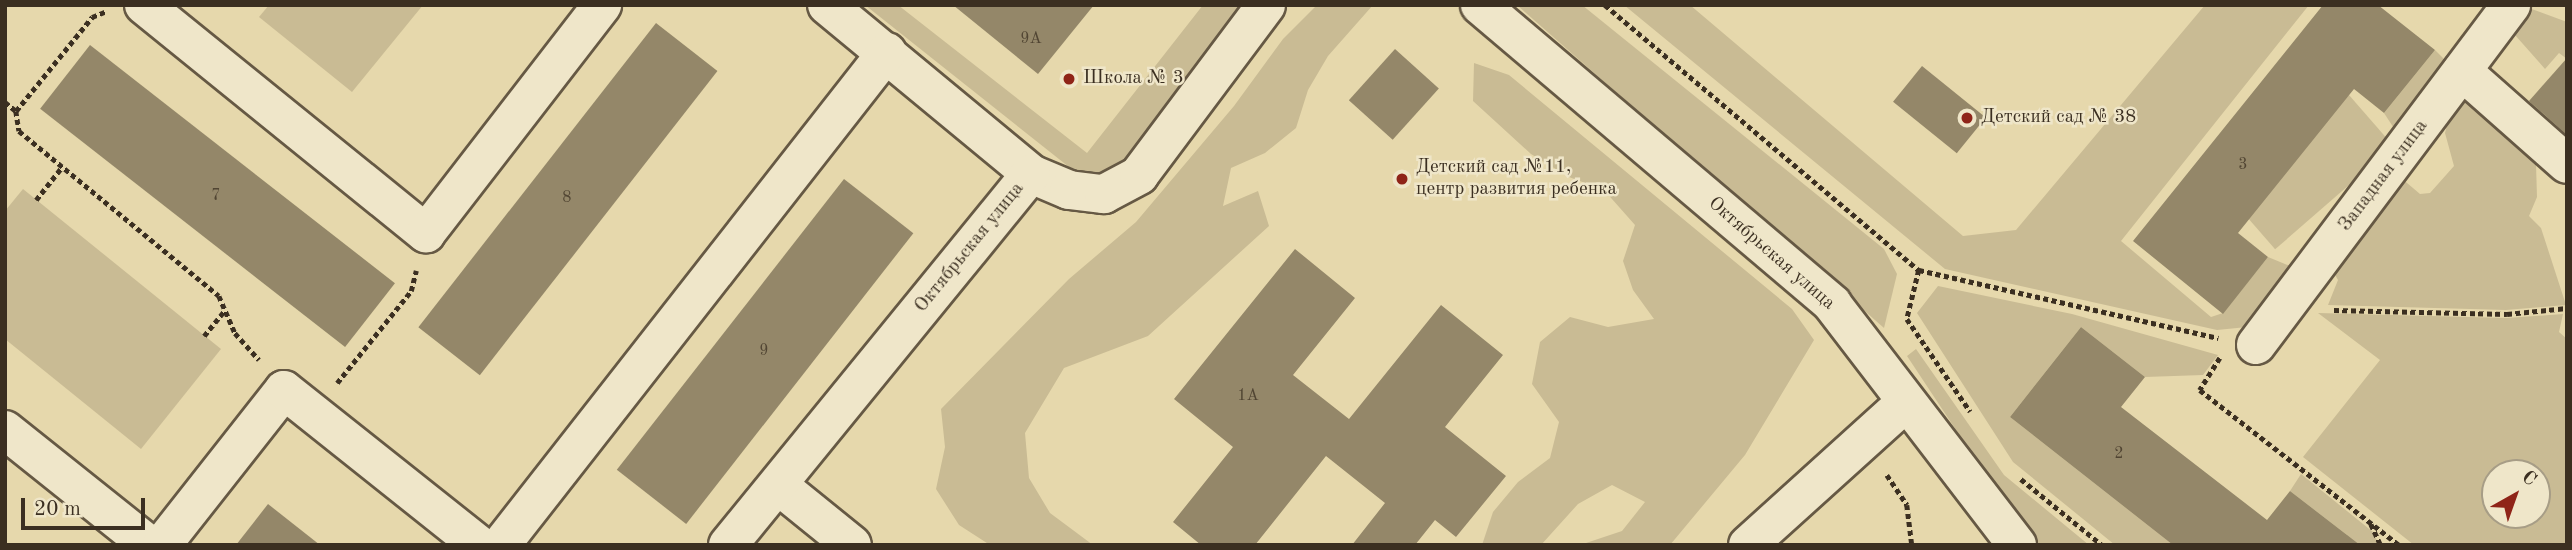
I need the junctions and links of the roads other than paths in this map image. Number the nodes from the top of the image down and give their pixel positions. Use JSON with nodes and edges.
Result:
{"nodes":[{"id":1,"x":144,"y":5,"type":"edge"},
{"id":2,"x":602,"y":5,"type":"edge"},
{"id":3,"x":827,"y":5,"type":"edge"},
{"id":4,"x":1266,"y":5,"type":"edge"},
{"id":5,"x":1480,"y":5,"type":"edge"},
{"id":6,"x":2511,"y":5,"type":"edge"},
{"id":7,"x":887,"y":52,"type":"junction"},
{"id":8,"x":2462,"y":71,"type":"junction"},
{"id":9,"x":2567,"y":164,"type":"edge"},
{"id":10,"x":1031,"y":174,"type":"junction"},
{"id":11,"x":2240,"y":348,"type":"road end"},
{"id":12,"x":1906,"y":402,"type":"junction"},
{"id":13,"x":5,"y":430,"type":"edge"},
{"id":14,"x":778,"y":485,"type":"junction"},
{"id":15,"x":2008,"y":542,"type":"edge"},
{"id":16,"x":149,"y":545,"type":"edge"},
{"id":17,"x":162,"y":545,"type":"edge"},
{"id":18,"x":480,"y":545,"type":"edge"},
{"id":19,"x":501,"y":545,"type":"edge"},
{"id":20,"x":728,"y":545,"type":"edge"},
{"id":21,"x":852,"y":545,"type":"edge"},
{"id":22,"x":1748,"y":545,"type":"edge"}],
"edges":[{"from":1,"to":2,"type":"street"},
{"from":3,"to":7,"type":"street"},
{"from":4,"to":10,"type":"street","name":"Октябрьская улица"},
{"from":5,"to":12,"type":"street","name":"Октябрьская улица"},
{"from":6,"to":8,"type":"street","name":"Западная улица"},
{"from":7,"to":10,"type":"street"},
{"from":7,"to":19,"type":"street"},
{"from":8,"to":9,"type":"street"},
{"from":8,"to":11,"type":"street","name":"Западная улица"},
{"from":10,"to":14,"type":"street","name":"Октябрьская улица"},
{"from":12,"to":15,"type":"street","name":"Октябрьская улица"},
{"from":12,"to":22,"type":"street"},
{"from":13,"to":16,"type":"street"},
{"from":14,"to":20,"type":"street","name":"Октябрьская улица"},
{"from":14,"to":21,"type":"street"},
{"from":17,"to":18,"type":"street"}]}
